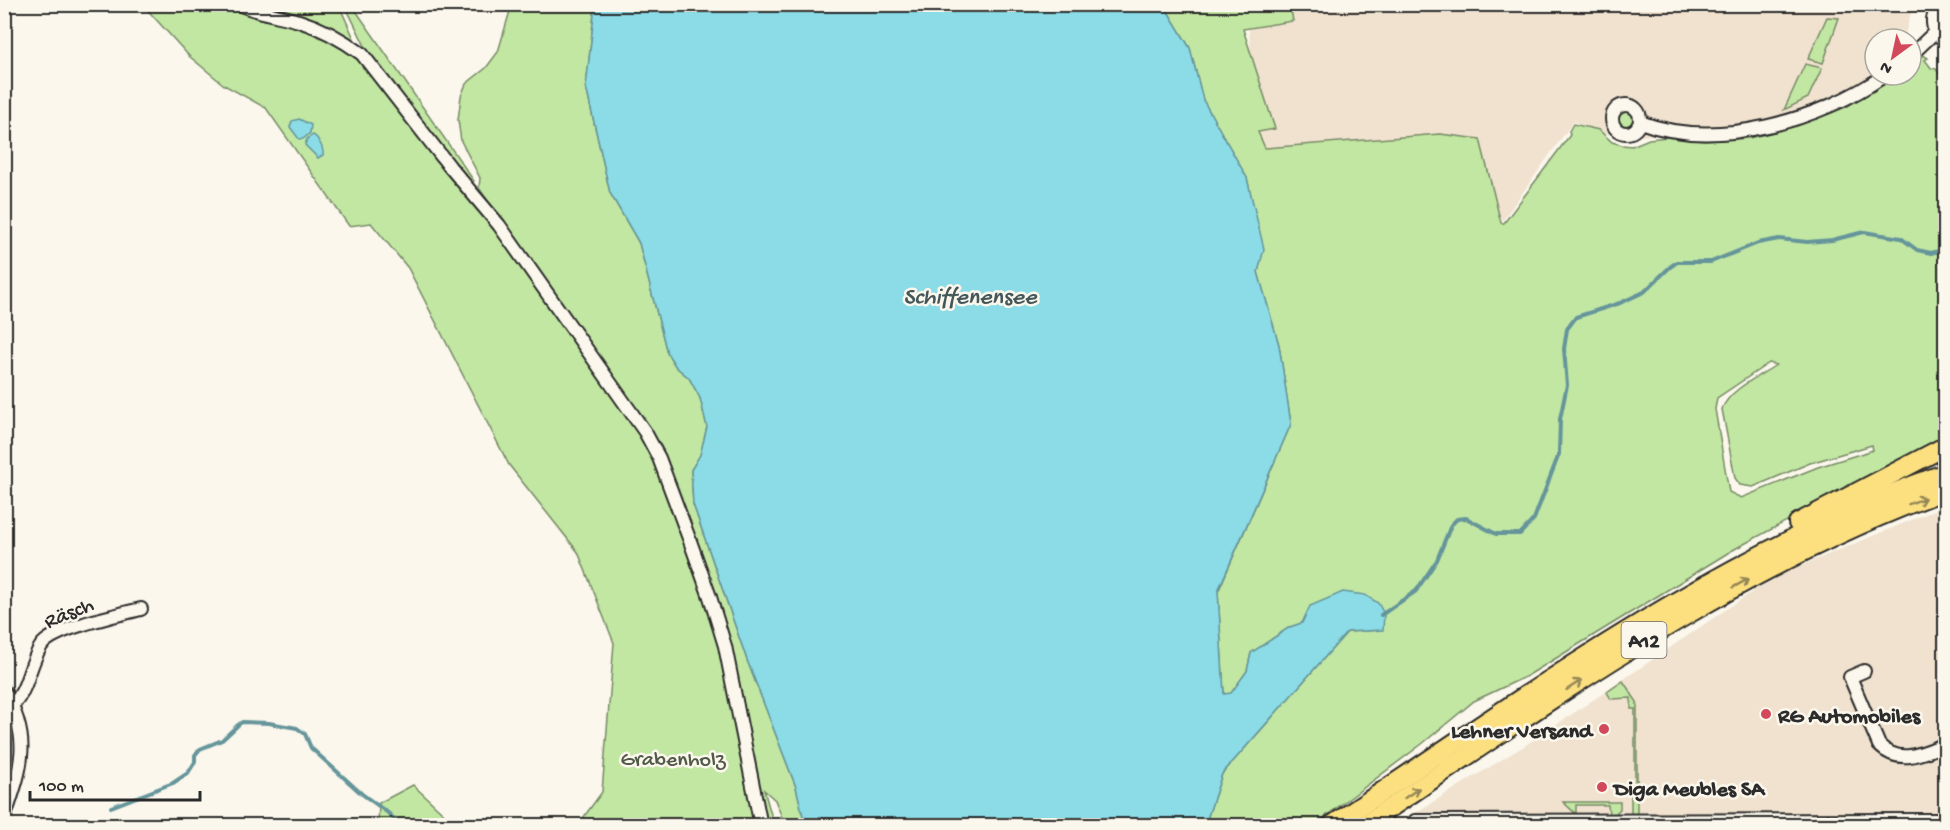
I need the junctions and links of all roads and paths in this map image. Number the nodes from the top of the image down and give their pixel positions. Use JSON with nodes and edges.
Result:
{"nodes":[{"id":1,"x":239,"y":4,"type":"edge"},
{"id":2,"x":1944,"y":4,"type":"edge"},
{"id":3,"x":1935,"y":32,"type":"junction"},
{"id":4,"x":1946,"y":40,"type":"edge"},
{"id":5,"x":1923,"y":44,"type":"edge"},
{"id":6,"x":1864,"y":87,"type":"edge"},
{"id":7,"x":1640,"y":122,"type":"dead end"},
{"id":8,"x":1946,"y":446,"type":"edge"},
{"id":9,"x":1946,"y":473,"type":"edge"},
{"id":10,"x":1946,"y":490,"type":"edge"},
{"id":11,"x":1679,"y":599,"type":"junction"},
{"id":12,"x":141,"y":609,"type":"dead end"},
{"id":13,"x":1864,"y":671,"type":"dead end"},
{"id":14,"x":4,"y":691,"type":"edge"},
{"id":15,"x":13,"y":705,"type":"junction"},
{"id":16,"x":1946,"y":744,"type":"edge"},
{"id":17,"x":4,"y":819,"type":"edge"},
{"id":18,"x":1946,"y":820,"type":"edge"},
{"id":19,"x":1415,"y":821,"type":"dead end"},
{"id":20,"x":1907,"y":823,"type":"edge"},
{"id":21,"x":761,"y":825,"type":"edge"},
{"id":22,"x":1331,"y":825,"type":"edge"},
{"id":23,"x":1363,"y":825,"type":"edge"}],
"edges":[{"from":1,"to":21,"type":"street"},
{"from":2,"to":3,"type":"street"},
{"from":3,"to":4,"type":"street"},
{"from":3,"to":5,"type":"street"},
{"from":6,"to":7,"type":"street"},
{"from":8,"to":11,"type":"highway"},
{"from":9,"to":11,"type":"highway","number":"A12"},
{"from":23,"to":10,"type":"highway","number":"A12","one_way":true},
{"from":11,"to":22,"type":"highway","number":"A12"},
{"from":12,"to":15,"type":"street","name":"Räsch"},
{"from":13,"to":16,"type":"street"},
{"from":14,"to":15,"type":"street"},
{"from":15,"to":17,"type":"street"},
{"from":18,"to":20,"type":"street"},
{"from":19,"to":20,"type":"street"}]}
